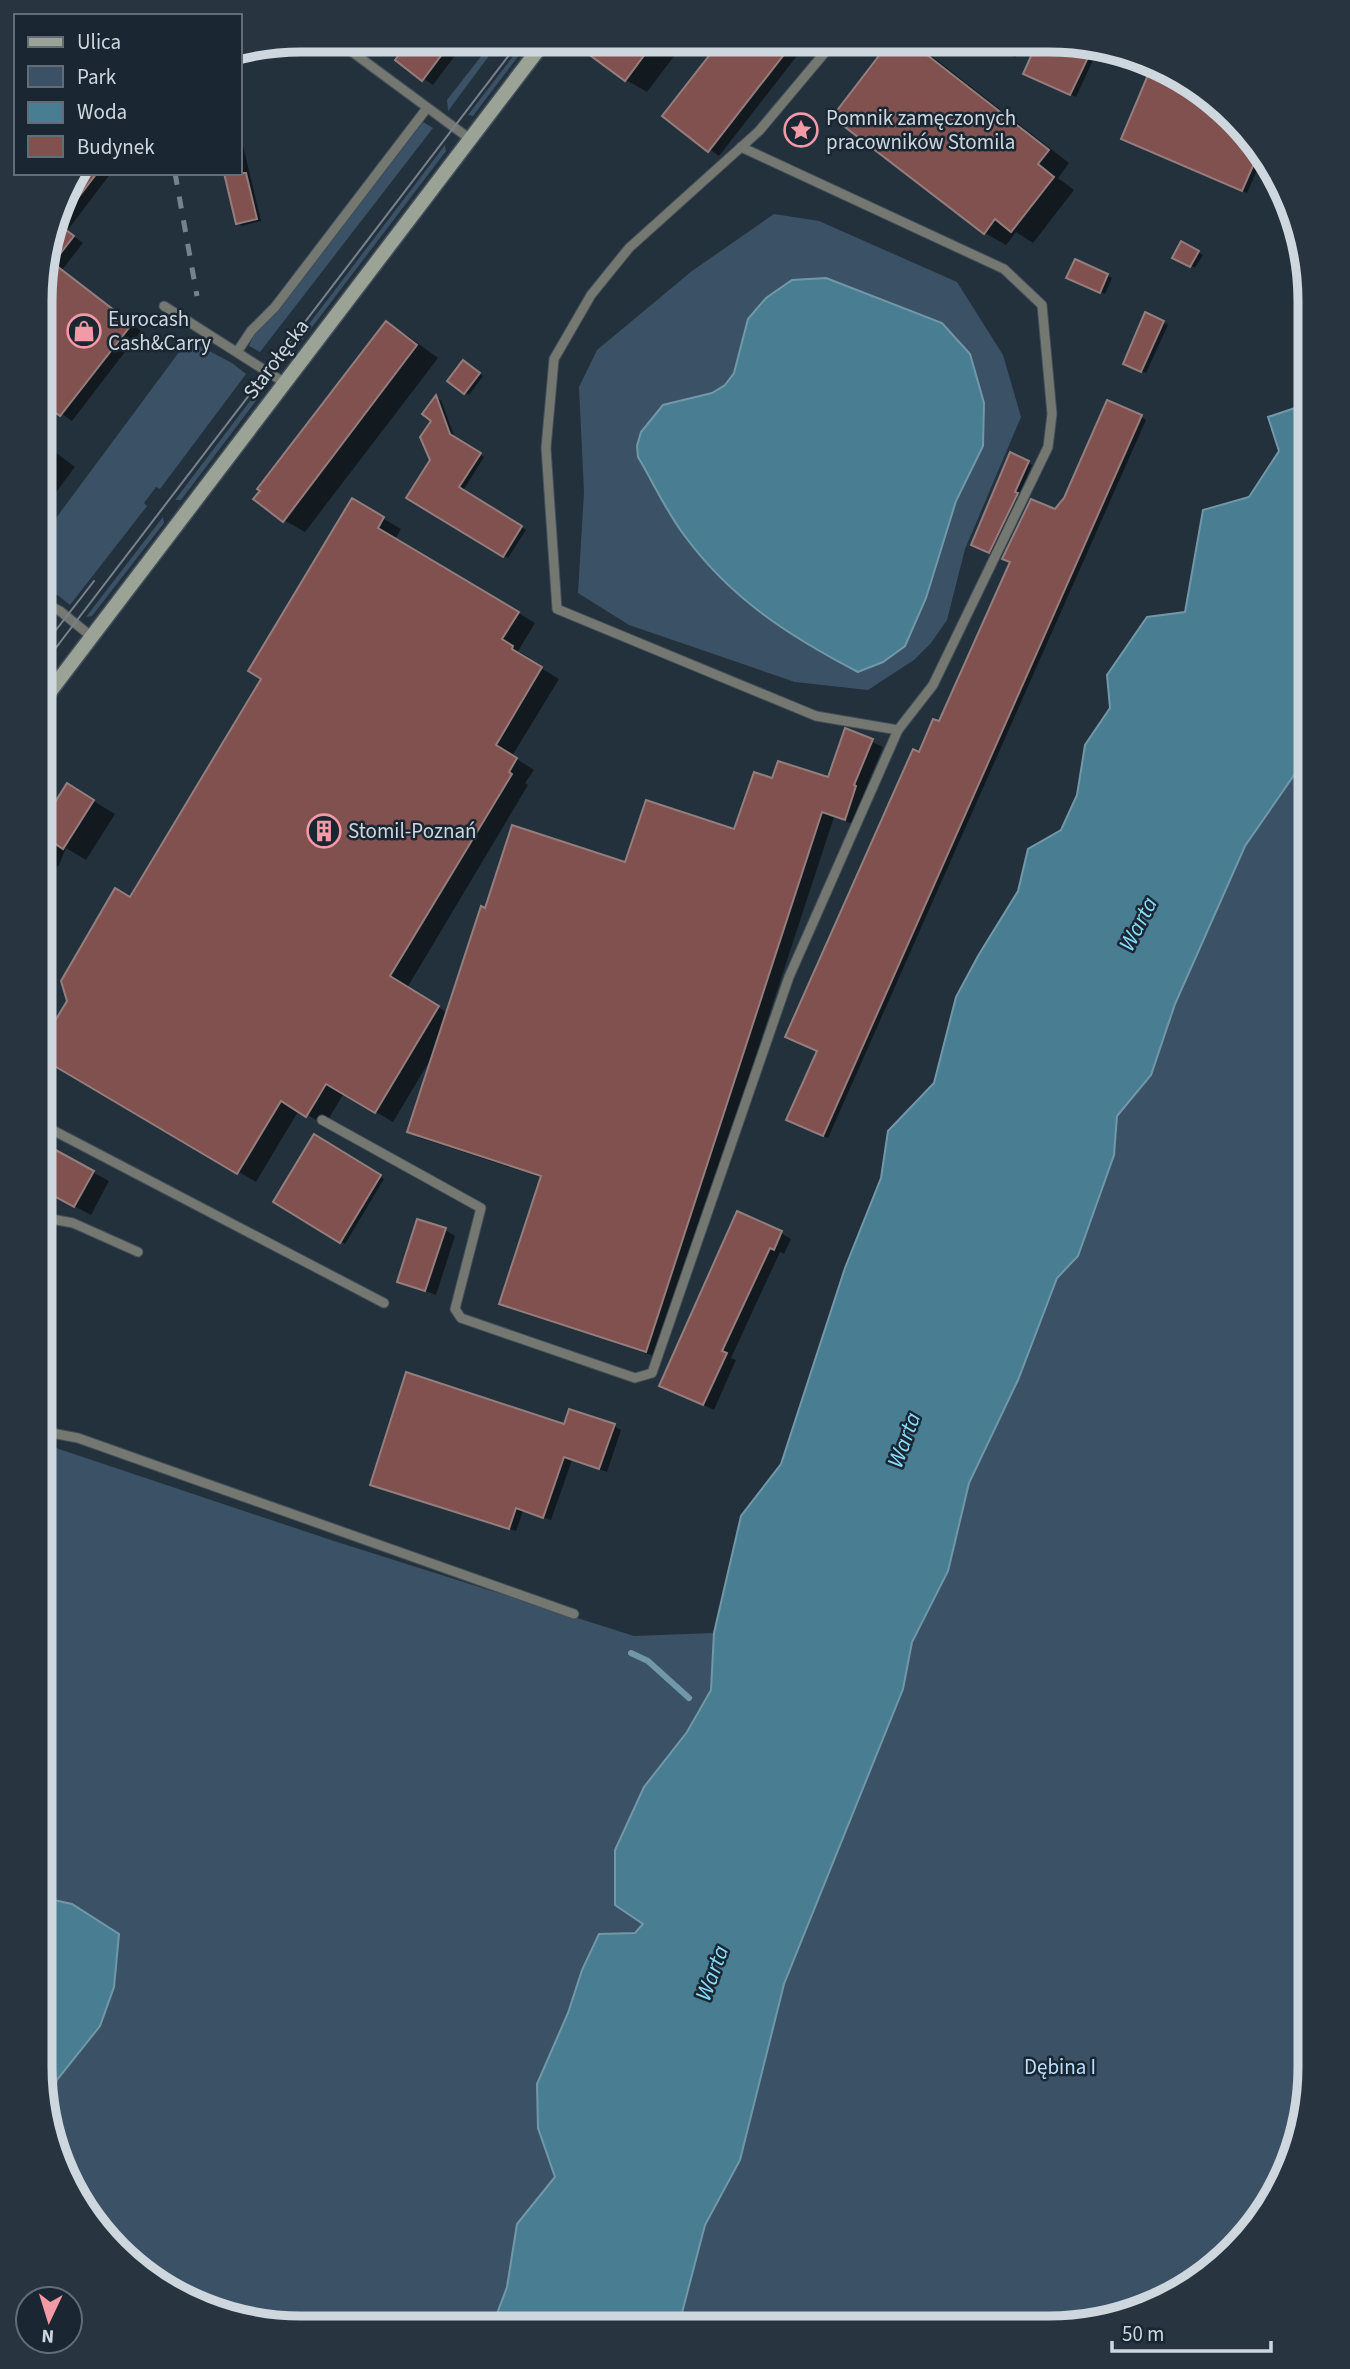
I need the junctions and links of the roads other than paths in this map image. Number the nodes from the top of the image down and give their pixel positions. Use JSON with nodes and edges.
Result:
{"nodes":[{"id":1,"x":825,"y":52,"type":"edge"},
{"id":2,"x":353,"y":53,"type":"edge"},
{"id":3,"x":536,"y":53,"type":"edge"},
{"id":4,"x":427,"y":108,"type":"junction"},
{"id":5,"x":470,"y":139,"type":"junction"},
{"id":6,"x":741,"y":147,"type":"junction"},
{"id":7,"x":164,"y":306,"type":"dead end"},
{"id":8,"x":237,"y":352,"type":"junction"},
{"id":9,"x":285,"y":383,"type":"junction"},
{"id":10,"x":52,"y":607,"type":"edge"},
{"id":11,"x":92,"y":637,"type":"junction"},
{"id":12,"x":52,"y":689,"type":"edge"},
{"id":13,"x":898,"y":730,"type":"junction"},
{"id":14,"x":322,"y":1120,"type":"dead end"},
{"id":15,"x":52,"y":1130,"type":"edge"},
{"id":16,"x":52,"y":1219,"type":"edge"},
{"id":17,"x":138,"y":1252,"type":"dead end"},
{"id":18,"x":384,"y":1303,"type":"dead end"},
{"id":19,"x":52,"y":1433,"type":"edge"},
{"id":20,"x":574,"y":1614,"type":"dead end"}],
"edges":[{"from":1,"to":6,"type":"lane"},
{"from":2,"to":4,"type":"lane"},
{"from":3,"to":5,"type":"street","name":"Starołęcka"},
{"from":4,"to":5,"type":"lane"},
{"from":4,"to":8,"type":"lane"},
{"from":5,"to":9,"type":"street","name":"Starołęcka"},
{"from":6,"to":13,"type":"lane"},
{"from":6,"to":13,"type":"lane"},
{"from":7,"to":8,"type":"lane"},
{"from":8,"to":9,"type":"lane"},
{"from":9,"to":11,"type":"street","name":"Starołęcka"},
{"from":10,"to":11,"type":"lane"},
{"from":11,"to":12,"type":"street","name":"Starołęcka"},
{"from":13,"to":14,"type":"lane"},
{"from":15,"to":18,"type":"lane"},
{"from":16,"to":17,"type":"lane"},
{"from":19,"to":20,"type":"lane"}]}
